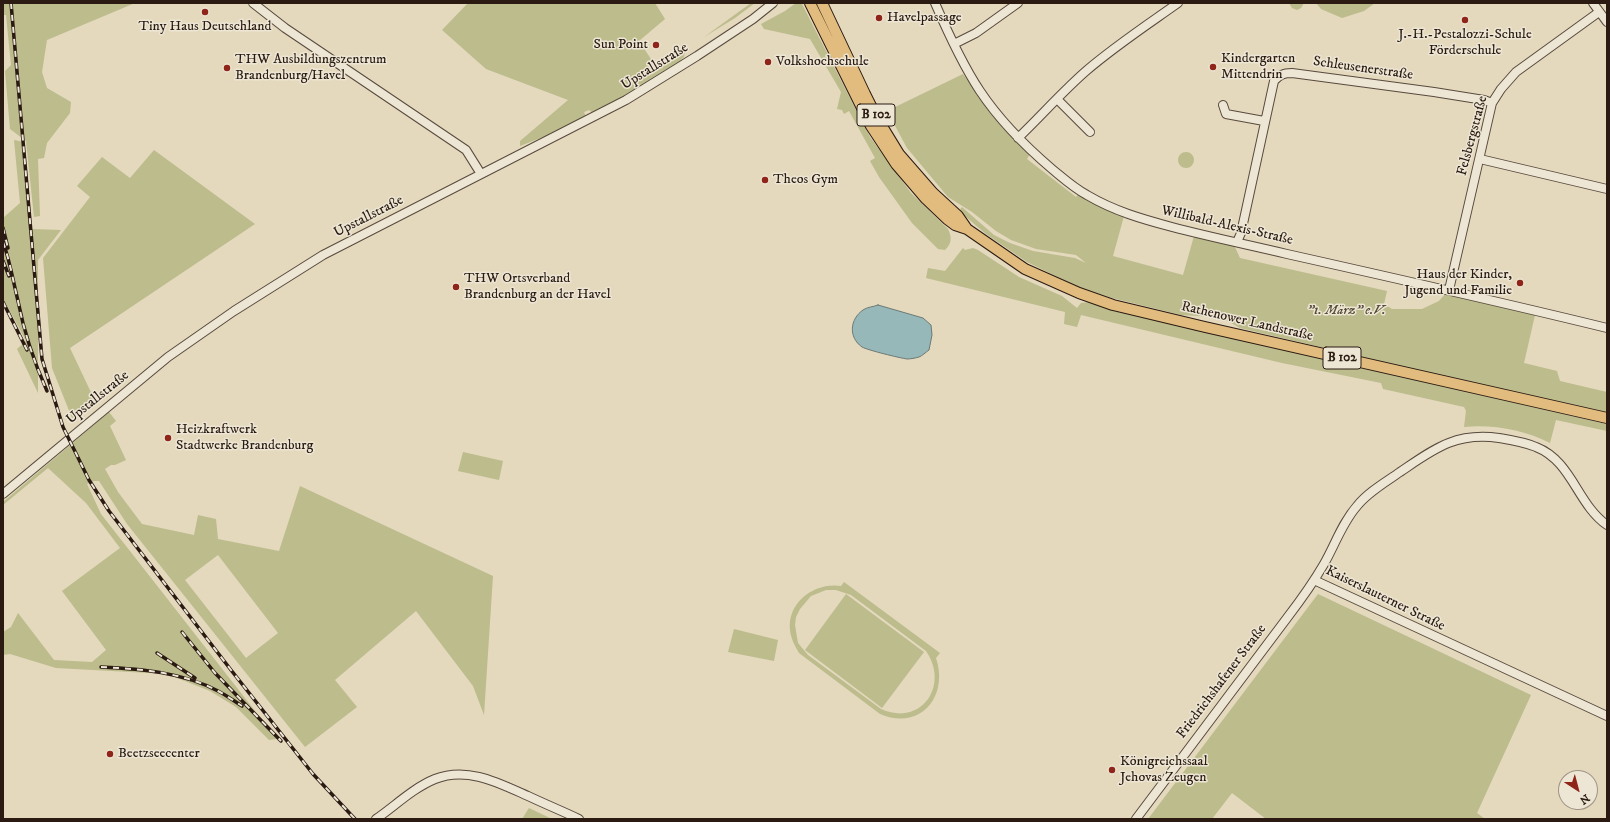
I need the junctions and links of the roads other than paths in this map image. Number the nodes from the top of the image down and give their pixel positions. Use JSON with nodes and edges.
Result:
{"nodes":[{"id":1,"x":253,"y":3,"type":"edge"},
{"id":2,"x":774,"y":3,"type":"edge"},
{"id":3,"x":810,"y":3,"type":"edge"},
{"id":4,"x":822,"y":3,"type":"edge"},
{"id":5,"x":935,"y":3,"type":"edge"},
{"id":6,"x":1018,"y":3,"type":"edge"},
{"id":7,"x":1178,"y":3,"type":"edge"},
{"id":8,"x":1593,"y":3,"type":"edge"},
{"id":9,"x":1600,"y":12,"type":"junction"},
{"id":10,"x":1607,"y":22,"type":"edge"},
{"id":11,"x":954,"y":44,"type":"junction"},
{"id":12,"x":1056,"y":99,"type":"junction"},
{"id":13,"x":1492,"y":103,"type":"junction"},
{"id":14,"x":1222,"y":106,"type":"dead end"},
{"id":15,"x":1264,"y":121,"type":"junction"},
{"id":16,"x":1090,"y":132,"type":"dead end"},
{"id":17,"x":1018,"y":138,"type":"junction"},
{"id":18,"x":1480,"y":159,"type":"junction"},
{"id":19,"x":481,"y":174,"type":"junction"},
{"id":20,"x":1607,"y":189,"type":"edge"},
{"id":21,"x":967,"y":229,"type":"junction"},
{"id":22,"x":1237,"y":242,"type":"junction"},
{"id":23,"x":1449,"y":290,"type":"junction"},
{"id":24,"x":1607,"y":328,"type":"edge"},
{"id":25,"x":1607,"y":418,"type":"edge"},
{"id":26,"x":3,"y":494,"type":"edge"},
{"id":27,"x":1607,"y":525,"type":"edge"},
{"id":28,"x":1314,"y":580,"type":"junction"},
{"id":29,"x":1607,"y":716,"type":"edge"},
{"id":30,"x":376,"y":819,"type":"edge"},
{"id":31,"x":579,"y":819,"type":"edge"},
{"id":32,"x":1136,"y":819,"type":"edge"}],
"edges":[{"from":1,"to":19,"type":"street"},
{"from":2,"to":19,"type":"street","name":"Upstallstraße"},
{"from":3,"to":21,"type":"main road","name":"Rathenower Landstraße","number":"B 102"},
{"from":4,"to":21,"type":"main road","name":"Rathenower Landstraße","number":"B 102"},
{"from":5,"to":11,"type":"street","name":"Willibald-Alexis-Straße"},
{"from":6,"to":11,"type":"street"},
{"from":7,"to":12,"type":"street"},
{"from":8,"to":9,"type":"street"},
{"from":9,"to":10,"type":"street"},
{"from":9,"to":13,"type":"street","name":"Felsbergstraße"},
{"from":11,"to":17,"type":"street","name":"Willibald-Alexis-Straße"},
{"from":12,"to":16,"type":"street"},
{"from":12,"to":17,"type":"street"},
{"from":13,"to":15,"type":"street","name":"Schleusenerstraße"},
{"from":13,"to":18,"type":"street","name":"Felsbergstraße"},
{"from":14,"to":15,"type":"street"},
{"from":15,"to":22,"type":"street","name":"Schleusenerstraße"},
{"from":17,"to":22,"type":"street","name":"Willibald-Alexis-Straße"},
{"from":18,"to":20,"type":"street"},
{"from":18,"to":23,"type":"street","name":"Felsbergstraße"},
{"from":19,"to":26,"type":"street","name":"Upstallstraße"},
{"from":21,"to":25,"type":"main road","name":"Rathenower Landstraße","number":"B 102"},
{"from":22,"to":23,"type":"street","name":"Willibald-Alexis-Straße"},
{"from":23,"to":24,"type":"street","name":"Willibald-Alexis-Straße"},
{"from":27,"to":28,"type":"street","name":"Kaiserslauterner Straße"},
{"from":28,"to":29,"type":"street","name":"Kaiserslauterner Straße"},
{"from":28,"to":32,"type":"street","name":"Friedrichshafener Straße"},
{"from":30,"to":31,"type":"street"}]}
